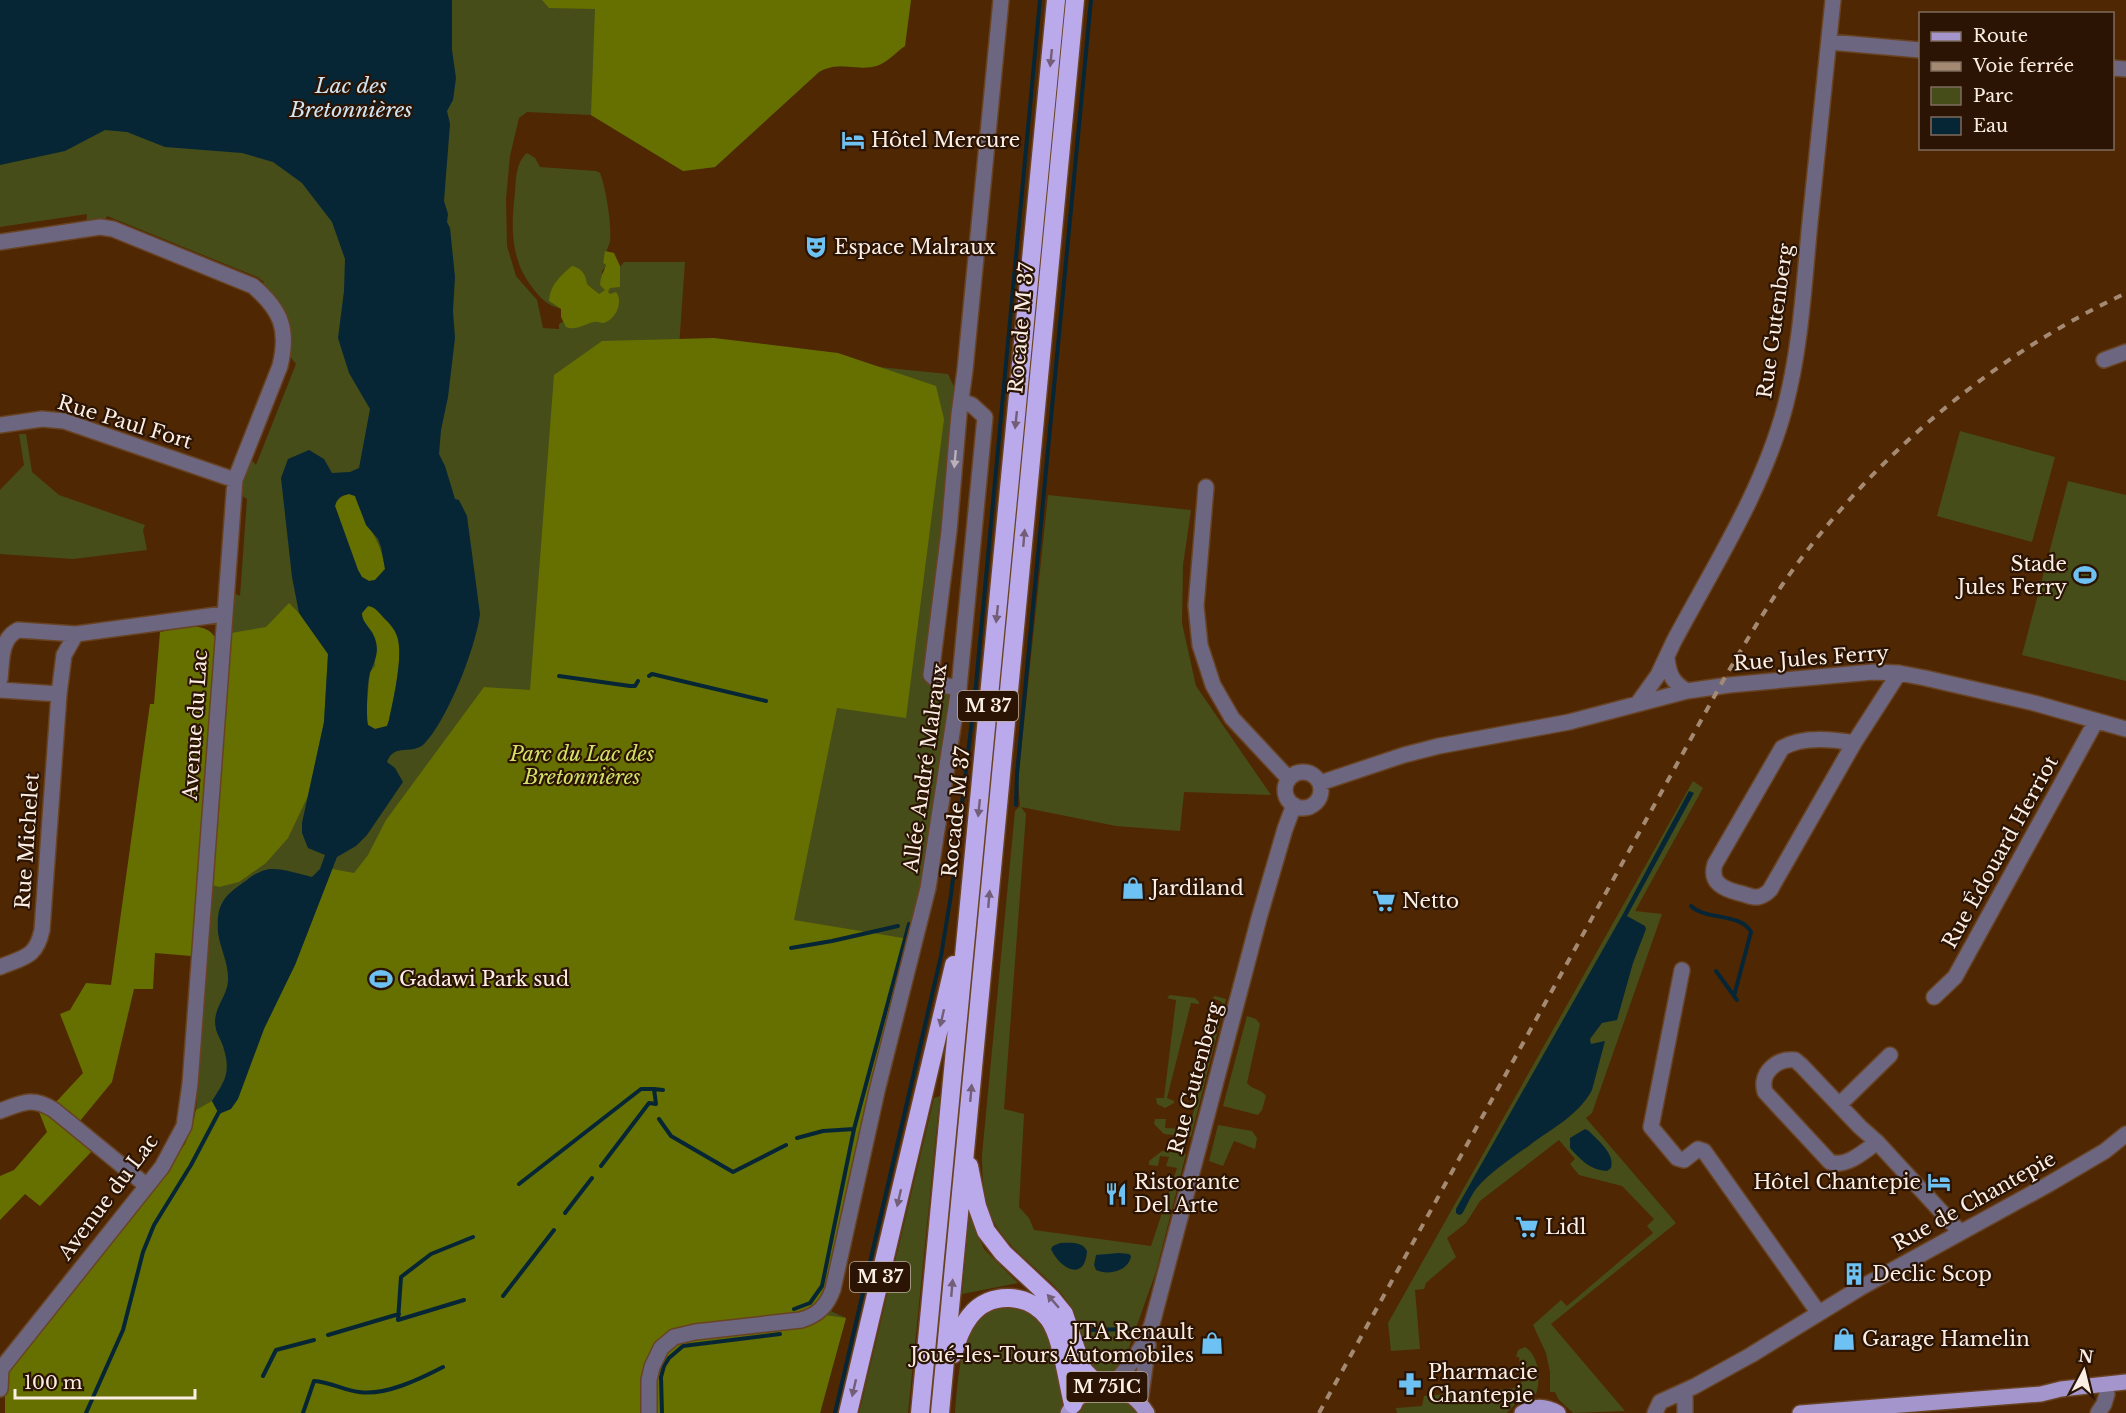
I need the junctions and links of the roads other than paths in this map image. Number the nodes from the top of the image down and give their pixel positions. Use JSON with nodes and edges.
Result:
{"nodes":[{"id":1,"x":1001,"y":0,"type":"edge"},
{"id":2,"x":1056,"y":0,"type":"edge"},
{"id":3,"x":1075,"y":0,"type":"edge"},
{"id":4,"x":1833,"y":0,"type":"edge"},
{"id":5,"x":1829,"y":42,"type":"junction"},
{"id":6,"x":1919,"y":50,"type":"edge"},
{"id":7,"x":0,"y":242,"type":"edge"},
{"id":8,"x":2126,"y":352,"type":"edge"},
{"id":9,"x":2104,"y":360,"type":"dead end"},
{"id":10,"x":961,"y":400,"type":"junction"},
{"id":11,"x":0,"y":425,"type":"edge"},
{"id":12,"x":235,"y":480,"type":"junction"},
{"id":13,"x":1206,"y":487,"type":"dead end"},
{"id":14,"x":224,"y":614,"type":"junction"},
{"id":15,"x":76,"y":634,"type":"junction"},
{"id":16,"x":1667,"y":659,"type":"junction"},
{"id":17,"x":1899,"y":673,"type":"junction"},
{"id":18,"x":0,"y":679,"type":"edge"},
{"id":19,"x":959,"y":688,"type":"junction"},
{"id":20,"x":0,"y":690,"type":"edge"},
{"id":21,"x":1687,"y":691,"type":"junction"},
{"id":22,"x":59,"y":694,"type":"junction"},
{"id":23,"x":1638,"y":703,"type":"junction"},
{"id":24,"x":2096,"y":721,"type":"junction"},
{"id":25,"x":2126,"y":729,"type":"edge"},
{"id":26,"x":1854,"y":743,"type":"junction"},
{"id":27,"x":1289,"y":779,"type":"junction"},
{"id":28,"x":1320,"y":783,"type":"junction"},
{"id":29,"x":1294,"y":805,"type":"junction"},
{"id":30,"x":970,"y":900,"type":"junction"},
{"id":31,"x":0,"y":967,"type":"edge"},
{"id":32,"x":1682,"y":970,"type":"dead end"},
{"id":33,"x":1934,"y":997,"type":"dead end"},
{"id":34,"x":1890,"y":1055,"type":"dead end"},
{"id":35,"x":1839,"y":1105,"type":"junction"},
{"id":36,"x":0,"y":1111,"type":"edge"},
{"id":37,"x":1877,"y":1142,"type":"junction"},
{"id":38,"x":2123,"y":1143,"type":"edge"},
{"id":39,"x":965,"y":1156,"type":"junction"},
{"id":40,"x":147,"y":1186,"type":"junction"},
{"id":41,"x":1960,"y":1232,"type":"junction"},
{"id":42,"x":1818,"y":1312,"type":"junction"},
{"id":43,"x":1152,"y":1324,"type":"junction"},
{"id":44,"x":1,"y":1369,"type":"edge"},
{"id":45,"x":2126,"y":1382,"type":"edge"},
{"id":46,"x":1105,"y":1387,"type":"junction"},
{"id":47,"x":943,"y":1388,"type":"junction"},
{"id":48,"x":0,"y":1389,"type":"edge"},
{"id":49,"x":1685,"y":1391,"type":"junction"},
{"id":50,"x":2126,"y":1392,"type":"edge"},
{"id":51,"x":2107,"y":1394,"type":"junction"},
{"id":52,"x":2041,"y":1395,"type":"junction"},
{"id":53,"x":1143,"y":1407,"type":"edge"},
{"id":54,"x":1070,"y":1408,"type":"edge"},
{"id":55,"x":648,"y":1412,"type":"edge"},
{"id":56,"x":848,"y":1413,"type":"edge"},
{"id":57,"x":920,"y":1413,"type":"edge"},
{"id":58,"x":940,"y":1413,"type":"edge"},
{"id":59,"x":1522,"y":1413,"type":"edge"},
{"id":60,"x":1558,"y":1413,"type":"edge"},
{"id":61,"x":1655,"y":1413,"type":"edge"},
{"id":62,"x":1685,"y":1413,"type":"edge"},
{"id":63,"x":1800,"y":1413,"type":"edge"},
{"id":64,"x":2098,"y":1413,"type":"edge"}],
"edges":[{"from":1,"to":10,"type":"street"},
{"from":2,"to":30,"type":"highway","name":"Rocade M 37","number":"M 37","one_way":true},
{"from":39,"to":3,"type":"highway","name":"Rocade M 37","number":"M 37","one_way":true},
{"from":4,"to":5,"type":"street","name":"Rue Gutenberg"},
{"from":5,"to":6,"type":"street"},
{"from":5,"to":16,"type":"street","name":"Rue Gutenberg"},
{"from":7,"to":12,"type":"street","name":"Avenue du Lac"},
{"from":8,"to":9,"type":"street"},
{"from":10,"to":19,"type":"street","name":"Allée André Malraux"},
{"from":10,"to":19,"type":"street","one_way":true},
{"from":11,"to":12,"type":"street","name":"Rue Paul Fort"},
{"from":12,"to":14,"type":"street","name":"Avenue du Lac"},
{"from":13,"to":27,"type":"street"},
{"from":14,"to":15,"type":"street"},
{"from":14,"to":40,"type":"street","name":"Avenue du Lac"},
{"from":15,"to":18,"type":"street"},
{"from":15,"to":22,"type":"street","name":"Rue Michelet"},
{"from":16,"to":21,"type":"street"},
{"from":16,"to":23,"type":"street","name":"Rue Gutenberg"},
{"from":17,"to":21,"type":"street","name":"Rue Jules Ferry"},
{"from":17,"to":24,"type":"street","name":"Rue Jules Ferry"},
{"from":17,"to":26,"type":"street"},
{"from":19,"to":55,"type":"street","name":"Allée André Malraux"},
{"from":20,"to":22,"type":"street"},
{"from":21,"to":23,"type":"street","name":"Rue Jules Ferry"},
{"from":22,"to":31,"type":"street","name":"Rue Michelet"},
{"from":23,"to":28,"type":"street"},
{"from":24,"to":25,"type":"street","name":"Rue Jules Ferry"},
{"from":24,"to":33,"type":"street","name":"Rue Édouard Herriot"},
{"from":26,"to":26,"type":"street"},
{"from":27,"to":28,"type":"street"},
{"from":27,"to":29,"type":"street"},
{"from":28,"to":29,"type":"street"},
{"from":29,"to":43,"type":"street","name":"Rue Gutenberg"},
{"from":30,"to":56,"type":"highway","number":"M 37","one_way":true},
{"from":30,"to":57,"type":"highway","name":"Rocade M 37","number":"M 37"},
{"from":32,"to":42,"type":"street"},
{"from":34,"to":35,"type":"street"},
{"from":35,"to":37,"type":"street"},
{"from":35,"to":37,"type":"street"},
{"from":36,"to":40,"type":"street"},
{"from":37,"to":41,"type":"street"},
{"from":38,"to":41,"type":"street","name":"Rue de Chantepie"},
{"from":46,"to":39,"type":"highway","number":"M 37","one_way":true},
{"from":47,"to":39,"type":"highway","name":"Rocade M 37","number":"M 37","one_way":true},
{"from":40,"to":44,"type":"street","name":"Avenue du Lac"},
{"from":41,"to":42,"type":"street","name":"Rue de Chantepie"},
{"from":42,"to":49,"type":"street","name":"Rue de Chantepie"},
{"from":43,"to":46,"type":"street","name":"Rue Gutenberg"},
{"from":43,"to":53,"type":"street"},
{"from":44,"to":48,"type":"street","name":"Avenue du Lac"},
{"from":45,"to":52,"type":"main road"},
{"from":46,"to":53,"type":"main road","number":"M 751C"},
{"from":46,"to":54,"type":"main road","number":"M 751C"},
{"from":47,"to":54,"type":"highway","number":"M 37"},
{"from":47,"to":58,"type":"highway","name":"Rocade M 37","number":"M 37"},
{"from":49,"to":61,"type":"street","name":"Rue de Chantepie"},
{"from":49,"to":62,"type":"street"},
{"from":50,"to":51,"type":"main road"},
{"from":51,"to":52,"type":"main road"},
{"from":51,"to":64,"type":"street"},
{"from":52,"to":63,"type":"main road"},
{"from":59,"to":60,"type":"main road"}]}
